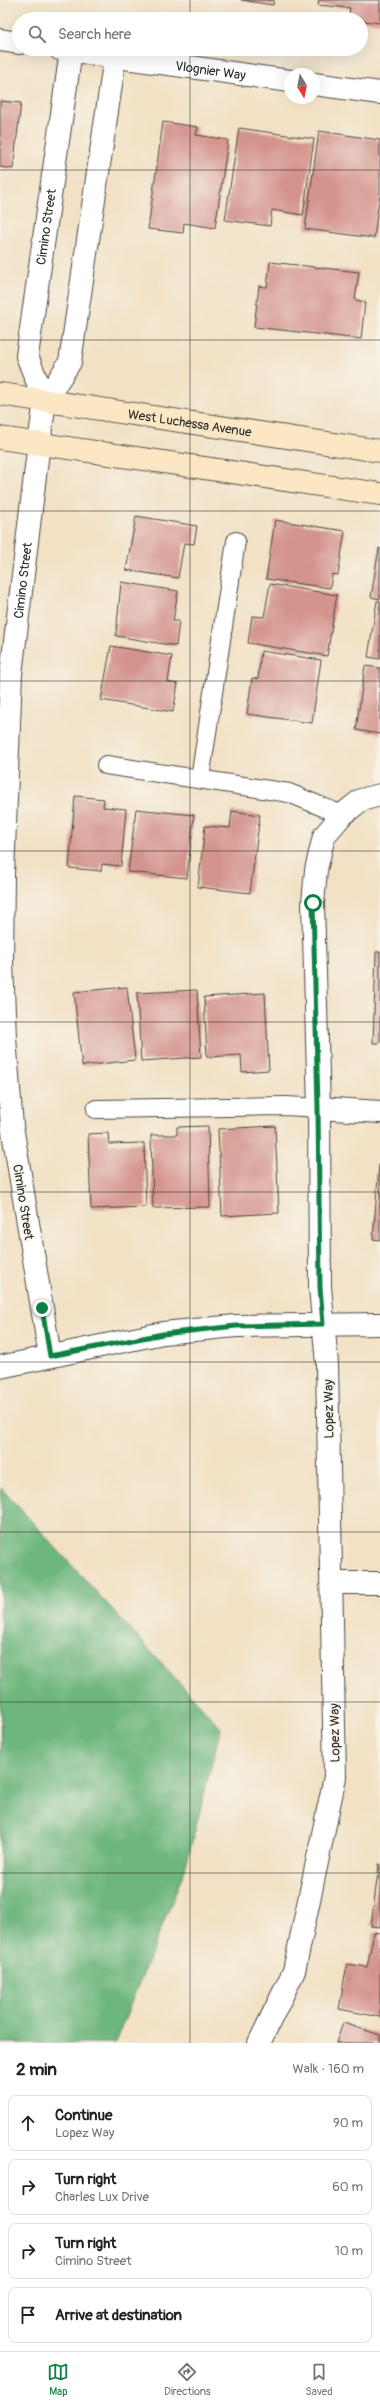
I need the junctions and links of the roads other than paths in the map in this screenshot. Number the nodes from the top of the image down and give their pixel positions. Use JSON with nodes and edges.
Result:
{"nodes":[{"id":1,"x":0,"y":40,"type":"edge"},
{"id":2,"x":12,"y":42,"type":"edge"},
{"id":3,"x":65,"y":56,"type":"edge"},
{"id":4,"x":108,"y":56,"type":"edge"},
{"id":5,"x":115,"y":57,"type":"junction"},
{"id":6,"x":284,"y":80,"type":"edge"},
{"id":7,"x":320,"y":85,"type":"edge"},
{"id":8,"x":380,"y":93,"type":"edge"},
{"id":9,"x":0,"y":394,"type":"edge"},
{"id":10,"x":45,"y":401,"type":"junction"},
{"id":11,"x":0,"y":438,"type":"edge"},
{"id":12,"x":39,"y":443,"type":"junction"},
{"id":13,"x":380,"y":451,"type":"edge"},
{"id":14,"x":380,"y":494,"type":"edge"},
{"id":15,"x":236,"y":541,"type":"dead end"},
{"id":16,"x":5,"y":673,"type":"edge"},
{"id":17,"x":106,"y":765,"type":"dead end"},
{"id":18,"x":200,"y":779,"type":"junction"},
{"id":19,"x":380,"y":795,"type":"edge"},
{"id":20,"x":342,"y":815,"type":"junction"},
{"id":21,"x":1,"y":962,"type":"edge"},
{"id":22,"x":318,"y":1108,"type":"junction"},
{"id":23,"x":96,"y":1109,"type":"dead end"},
{"id":24,"x":380,"y":1112,"type":"edge"},
{"id":25,"x":323,"y":1324,"type":"junction"},
{"id":26,"x":380,"y":1324,"type":"edge"},
{"id":27,"x":50,"y":1356,"type":"junction"},
{"id":28,"x":0,"y":1367,"type":"edge"},
{"id":29,"x":332,"y":1583,"type":"junction"},
{"id":30,"x":380,"y":1583,"type":"edge"},
{"id":31,"x":259,"y":2043,"type":"edge"}],
"edges":[{"from":1,"to":2,"type":"street"},
{"from":3,"to":10,"type":"street","name":"Cimino Street"},
{"from":4,"to":5,"type":"street","name":"Vlognier Way"},
{"from":5,"to":6,"type":"street","name":"Vlognier Way"},
{"from":5,"to":10,"type":"street","name":"Cimino Street"},
{"from":7,"to":8,"type":"street"},
{"from":9,"to":10,"type":"street","name":"West Luchessa Avenue"},
{"from":10,"to":12,"type":"street","name":"Cimino Street"},
{"from":10,"to":13,"type":"street","name":"West Luchessa Avenue"},
{"from":11,"to":12,"type":"street"},
{"from":12,"to":14,"type":"street"},
{"from":12,"to":16,"type":"street","name":"Cimino Street"},
{"from":15,"to":18,"type":"lane"},
{"from":16,"to":21,"type":"street","name":"Cimino Street"},
{"from":17,"to":18,"type":"lane"},
{"from":18,"to":20,"type":"lane"},
{"from":19,"to":20,"type":"street","name":"Lopez Way"},
{"from":20,"to":22,"type":"street","name":"Lopez Way"},
{"from":21,"to":27,"type":"street","name":"Cimino Street"},
{"from":22,"to":23,"type":"lane"},
{"from":22,"to":24,"type":"street"},
{"from":22,"to":25,"type":"street","name":"Lopez Way"},
{"from":25,"to":26,"type":"street"},
{"from":25,"to":27,"type":"street"},
{"from":25,"to":29,"type":"street","name":"Lopez Way"},
{"from":27,"to":28,"type":"street"},
{"from":29,"to":30,"type":"street"},
{"from":29,"to":31,"type":"street","name":"Lopez Way"}]}
